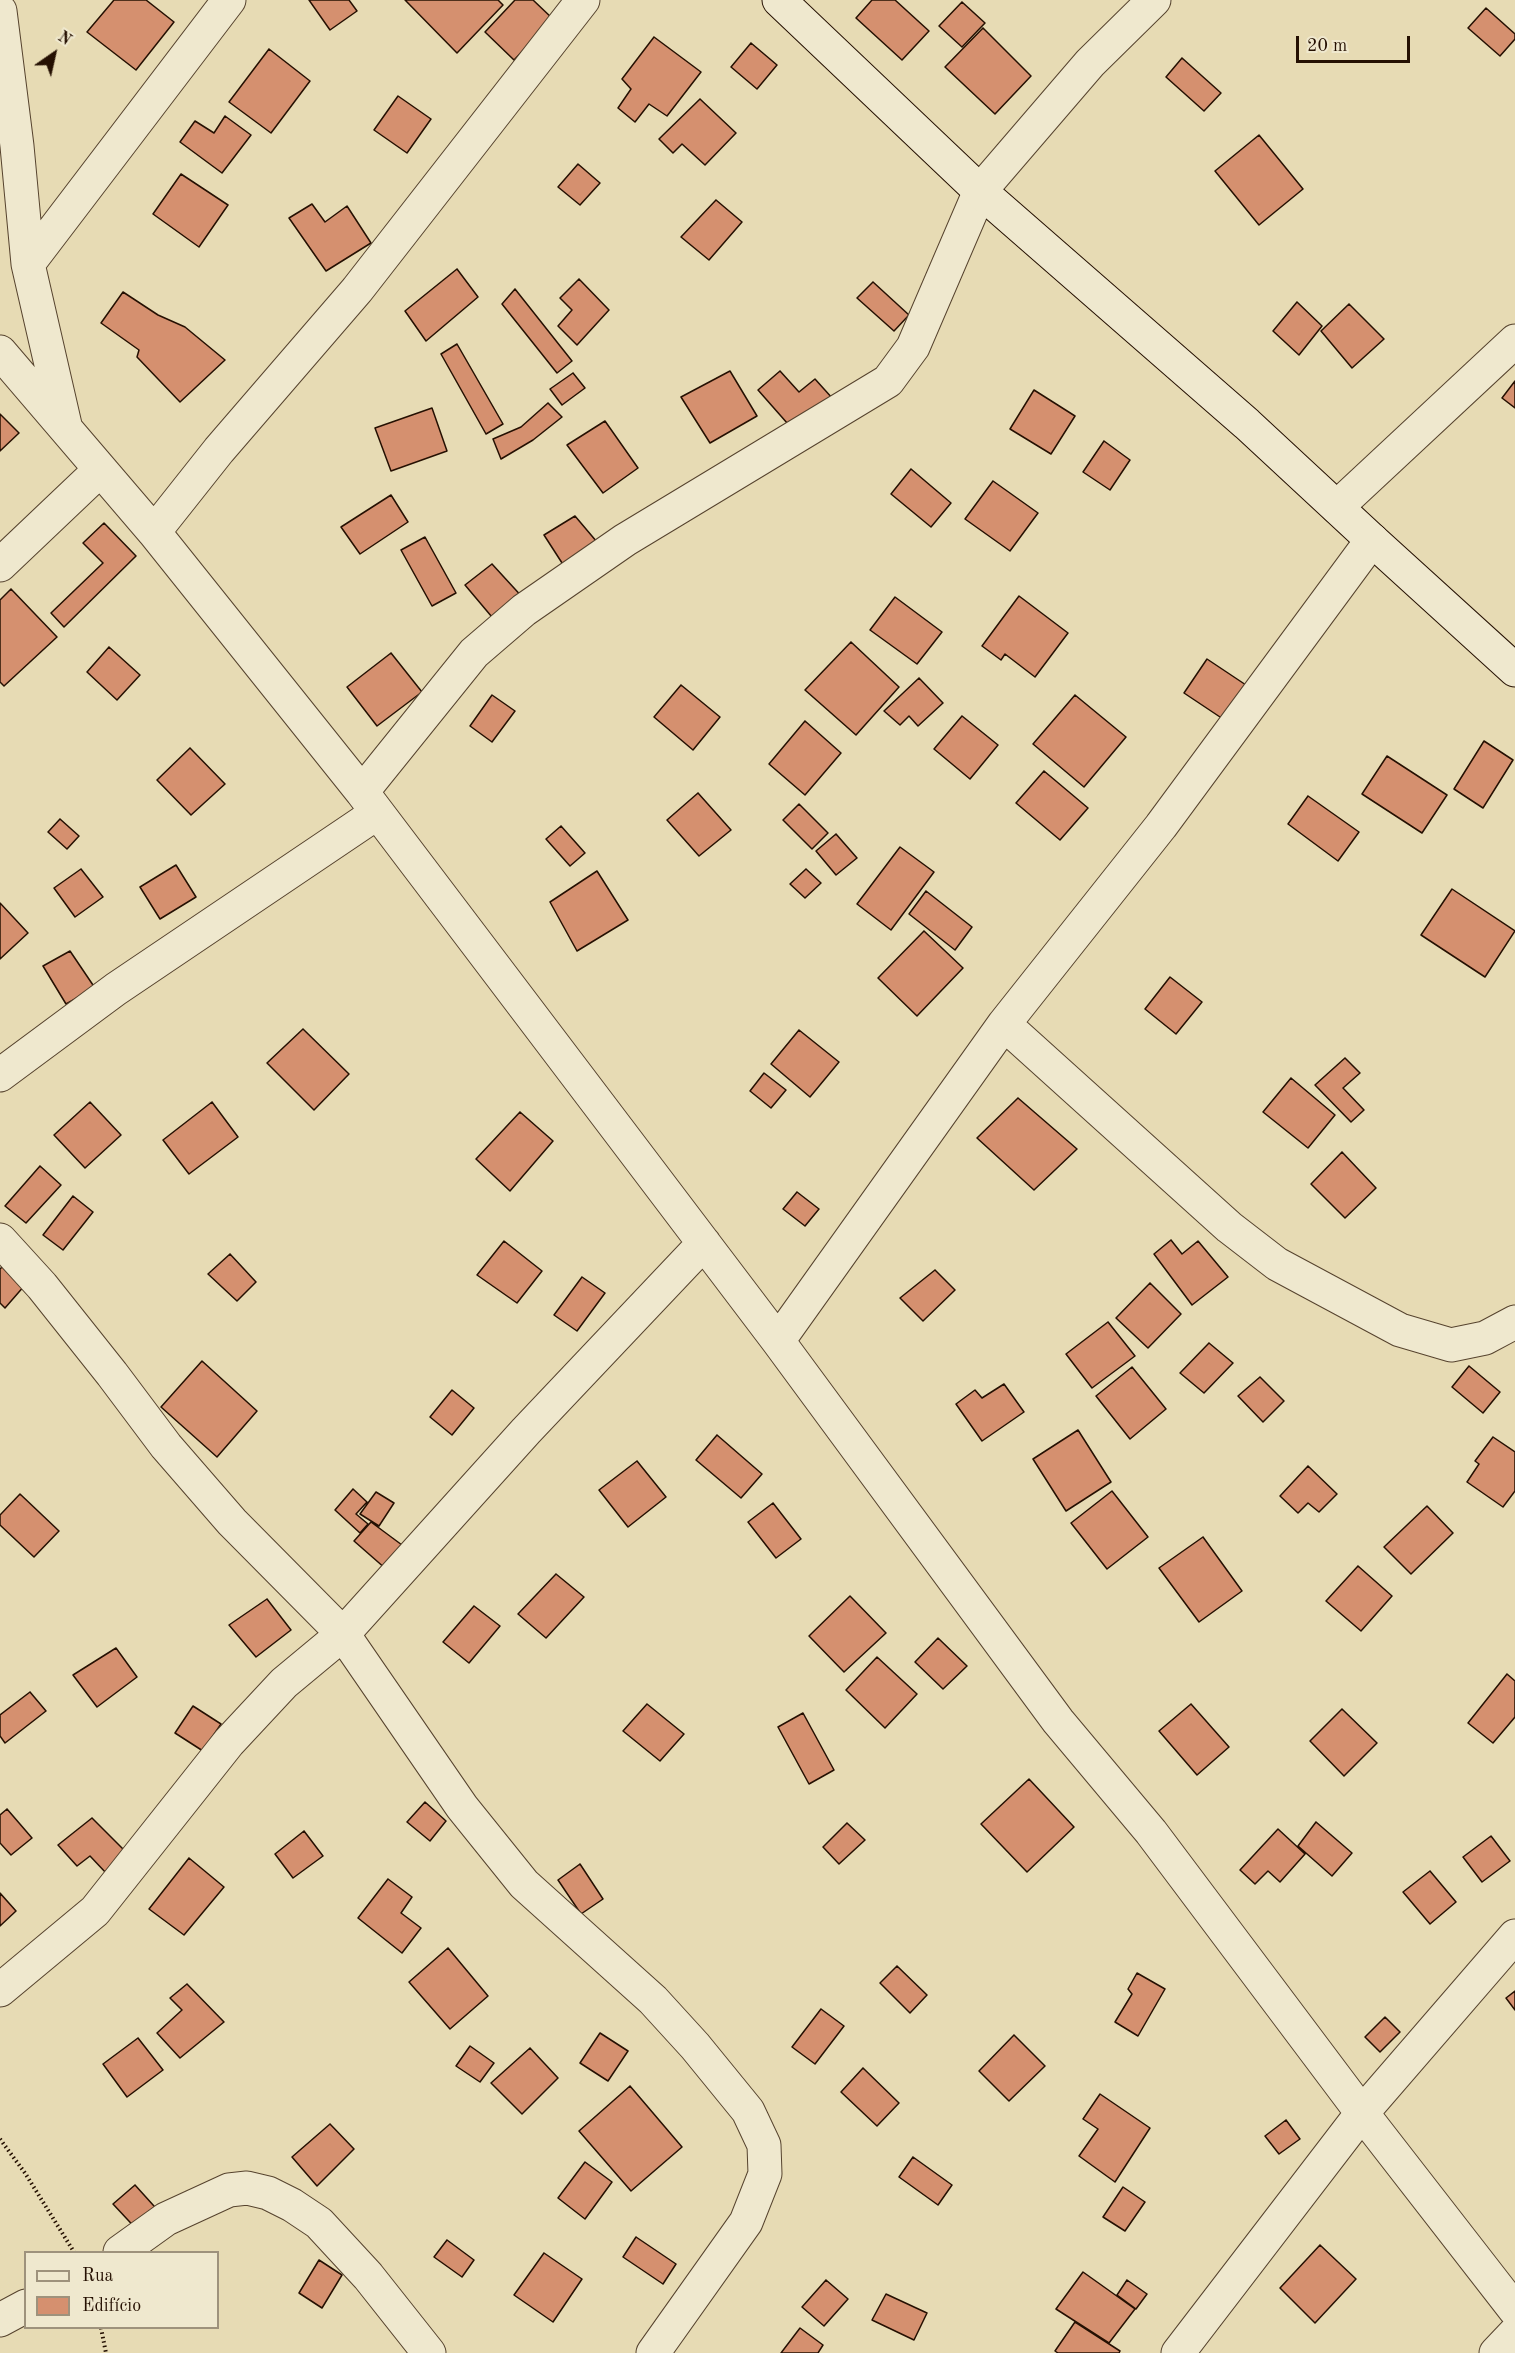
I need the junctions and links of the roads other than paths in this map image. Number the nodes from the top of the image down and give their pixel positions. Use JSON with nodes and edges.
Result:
{"nodes":[{"id":1,"x":229,"y":0,"type":"edge"},
{"id":2,"x":583,"y":0,"type":"edge"},
{"id":3,"x":779,"y":0,"type":"edge"},
{"id":4,"x":1154,"y":0,"type":"edge"},
{"id":5,"x":0,"y":11,"type":"edge"},
{"id":6,"x":980,"y":191,"type":"junction"},
{"id":7,"x":28,"y":264,"type":"junction"},
{"id":8,"x":1515,"y":341,"type":"edge"},
{"id":9,"x":0,"y":352,"type":"edge"},
{"id":10,"x":67,"y":432,"type":"junction"},
{"id":11,"x":100,"y":470,"type":"junction"},
{"id":12,"x":1337,"y":507,"type":"junction"},
{"id":13,"x":154,"y":532,"type":"junction"},
{"id":14,"x":1372,"y":540,"type":"junction"},
{"id":15,"x":0,"y":565,"type":"edge"},
{"id":16,"x":1515,"y":670,"type":"edge"},
{"id":17,"x":370,"y":803,"type":"junction"},
{"id":18,"x":1004,"y":1024,"type":"junction"},
{"id":19,"x":0,"y":1074,"type":"edge"},
{"id":20,"x":0,"y":1240,"type":"edge"},
{"id":21,"x":704,"y":1243,"type":"junction"},
{"id":22,"x":1515,"y":1322,"type":"edge"},
{"id":23,"x":778,"y":1341,"type":"junction"},
{"id":24,"x":343,"y":1634,"type":"junction"},
{"id":25,"x":1515,"y":1936,"type":"edge"},
{"id":26,"x":0,"y":1990,"type":"edge"},
{"id":27,"x":1362,"y":2113,"type":"junction"},
{"id":28,"x":123,"y":2251,"type":"edge"},
{"id":29,"x":24,"y":2307,"type":"edge"},
{"id":30,"x":1515,"y":2310,"type":"edge"},
{"id":31,"x":0,"y":2320,"type":"edge"},
{"id":32,"x":1515,"y":2332,"type":"edge"},
{"id":33,"x":429,"y":2353,"type":"edge"},
{"id":34,"x":653,"y":2353,"type":"edge"},
{"id":35,"x":1178,"y":2353,"type":"edge"},
{"id":36,"x":1496,"y":2353,"type":"edge"}],
"edges":[{"from":1,"to":7,"type":"street"},
{"from":2,"to":13,"type":"street"},
{"from":3,"to":6,"type":"street"},
{"from":4,"to":6,"type":"street"},
{"from":5,"to":7,"type":"street"},
{"from":6,"to":12,"type":"street"},
{"from":6,"to":17,"type":"street"},
{"from":7,"to":10,"type":"street"},
{"from":8,"to":12,"type":"street"},
{"from":9,"to":10,"type":"street"},
{"from":10,"to":11,"type":"street"},
{"from":11,"to":13,"type":"street"},
{"from":11,"to":15,"type":"street"},
{"from":12,"to":14,"type":"street"},
{"from":13,"to":17,"type":"street"},
{"from":14,"to":16,"type":"street"},
{"from":14,"to":18,"type":"street"},
{"from":17,"to":19,"type":"street"},
{"from":17,"to":21,"type":"street"},
{"from":18,"to":22,"type":"street"},
{"from":18,"to":23,"type":"street"},
{"from":20,"to":24,"type":"street"},
{"from":21,"to":23,"type":"street"},
{"from":21,"to":24,"type":"street"},
{"from":23,"to":27,"type":"street"},
{"from":24,"to":26,"type":"street"},
{"from":24,"to":34,"type":"street"},
{"from":25,"to":27,"type":"street"},
{"from":27,"to":30,"type":"street"},
{"from":27,"to":35,"type":"street"},
{"from":28,"to":33,"type":"street"},
{"from":29,"to":31,"type":"street"},
{"from":32,"to":36,"type":"street"}]}
